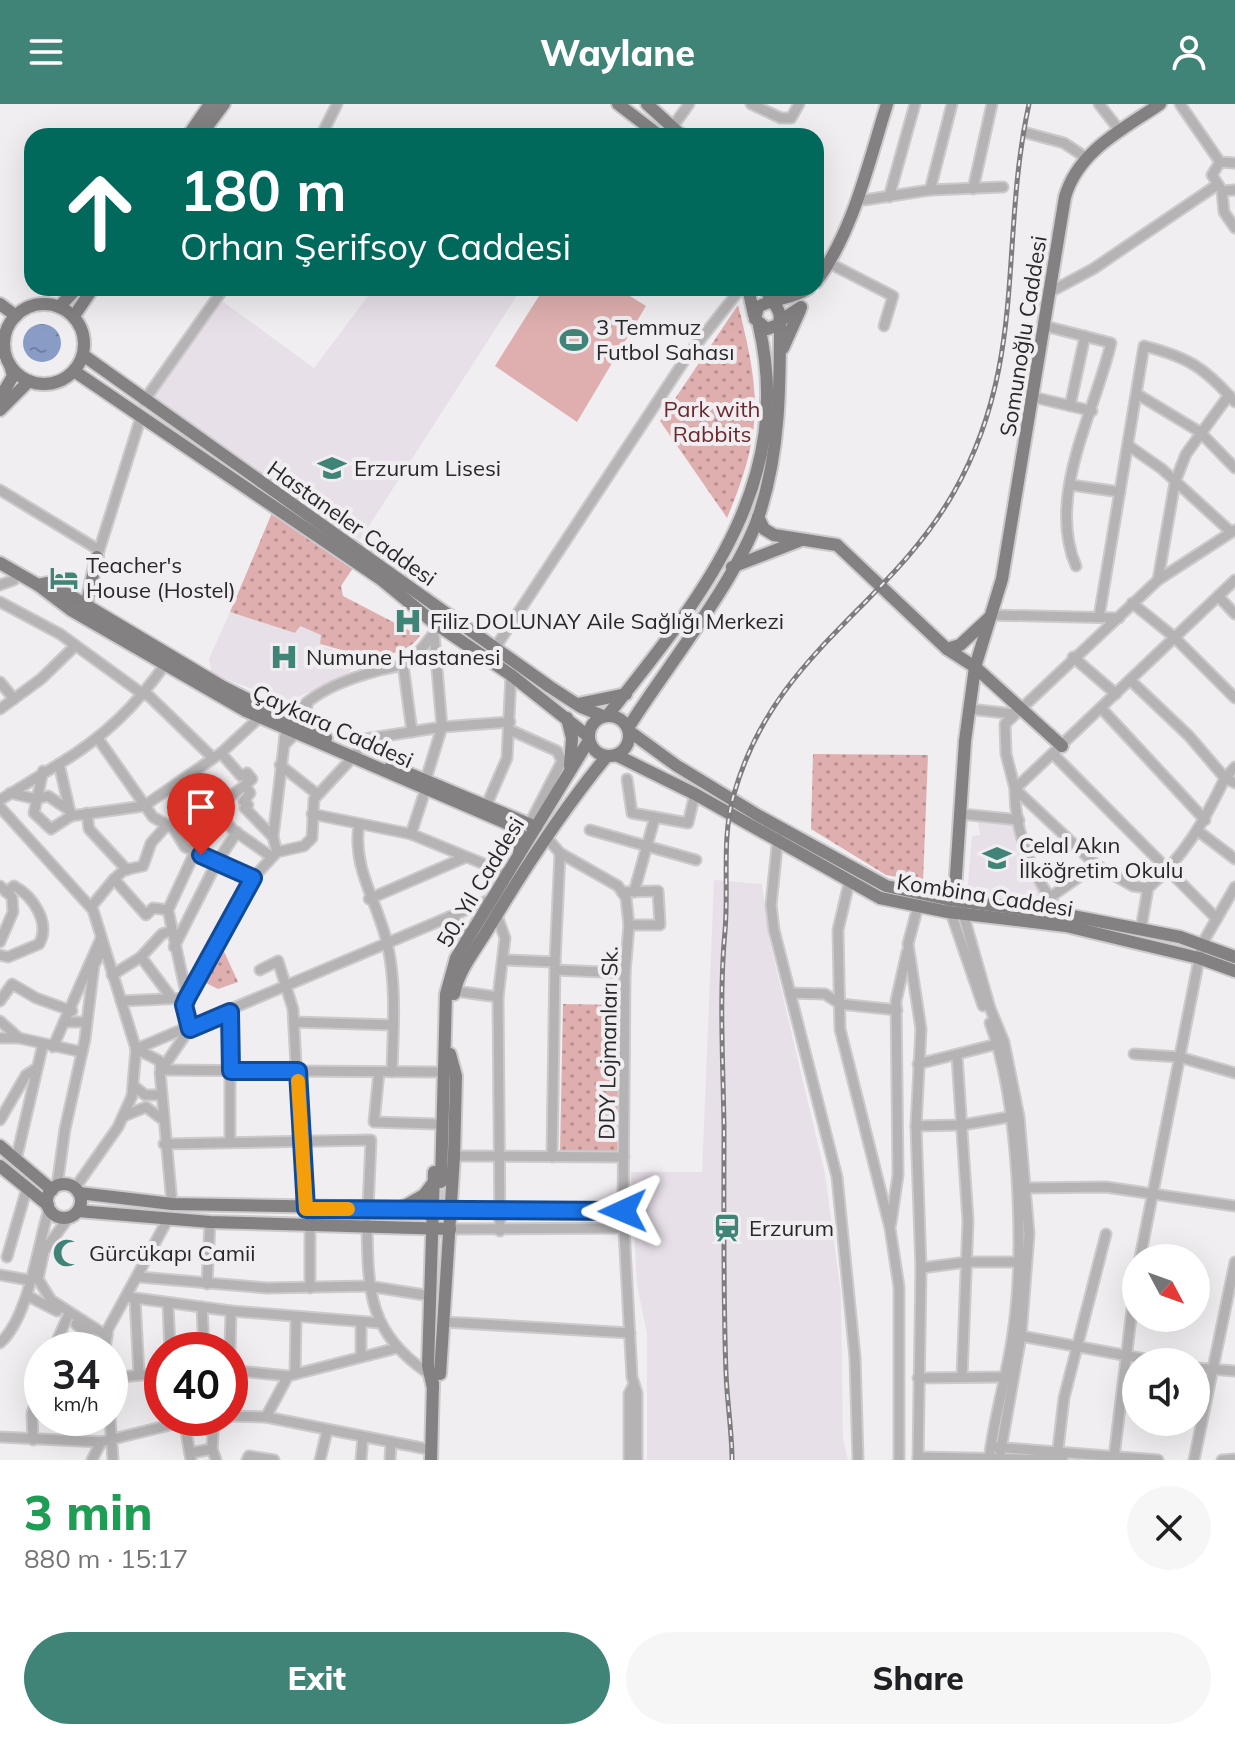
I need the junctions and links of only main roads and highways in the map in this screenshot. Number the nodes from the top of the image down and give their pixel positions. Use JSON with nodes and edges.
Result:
{"nodes":[{"id":1,"x":618,"y":104,"type":"edge"},
{"id":2,"x":647,"y":104,"type":"edge"},
{"id":3,"x":887,"y":104,"type":"edge"},
{"id":4,"x":1160,"y":104,"type":"edge"},
{"id":5,"x":213,"y":107,"type":"edge"},
{"id":6,"x":195,"y":128,"type":"edge"},
{"id":7,"x":204,"y":128,"type":"edge"},
{"id":8,"x":650,"y":128,"type":"edge"},
{"id":9,"x":669,"y":128,"type":"edge"},
{"id":10,"x":824,"y":270,"type":"edge"},
{"id":11,"x":69,"y":296,"type":"edge"},
{"id":12,"x":88,"y":296,"type":"edge"},
{"id":13,"x":750,"y":296,"type":"edge"},
{"id":14,"x":768,"y":296,"type":"edge"},
{"id":15,"x":789,"y":296,"type":"edge"},
{"id":16,"x":806,"y":296,"type":"edge"},
{"id":17,"x":771,"y":303,"type":"junction"},
{"id":18,"x":0,"y":304,"type":"edge"},
{"id":19,"x":59,"y":307,"type":"junction"},
{"id":20,"x":801,"y":307,"type":"junction"},
{"id":21,"x":16,"y":316,"type":"junction"},
{"id":22,"x":74,"y":316,"type":"junction"},
{"id":23,"x":757,"y":321,"type":"junction"},
{"id":24,"x":780,"y":321,"type":"junction"},
{"id":25,"x":4,"y":327,"type":"edge"},
{"id":26,"x":83,"y":355,"type":"junction"},
{"id":27,"x":780,"y":359,"type":"junction"},
{"id":28,"x":10,"y":365,"type":"junction"},
{"id":29,"x":74,"y":371,"type":"junction"},
{"id":30,"x":29,"y":381,"type":"junction"},
{"id":31,"x":0,"y":398,"type":"edge"},
{"id":32,"x":0,"y":410,"type":"edge"},
{"id":33,"x":758,"y":517,"type":"junction"},
{"id":34,"x":806,"y":540,"type":"junction"},
{"id":35,"x":0,"y":555,"type":"edge"},
{"id":36,"x":0,"y":563,"type":"edge"},
{"id":37,"x":732,"y":567,"type":"junction"},
{"id":38,"x":0,"y":572,"type":"edge"},
{"id":39,"x":34,"y":582,"type":"junction"},
{"id":40,"x":70,"y":603,"type":"junction"},
{"id":41,"x":85,"y":611,"type":"junction"},
{"id":42,"x":991,"y":615,"type":"junction"},
{"id":43,"x":947,"y":649,"type":"junction"},
{"id":44,"x":975,"y":667,"type":"junction"},
{"id":45,"x":626,"y":694,"type":"junction"},
{"id":46,"x":575,"y":704,"type":"junction"},
{"id":47,"x":606,"y":716,"type":"junction"},
{"id":48,"x":567,"y":718,"type":"junction"},
{"id":49,"x":292,"y":727,"type":"junction"},
{"id":50,"x":629,"y":730,"type":"junction"},
{"id":51,"x":589,"y":738,"type":"junction"},
{"id":52,"x":1058,"y":750,"type":"road end"},
{"id":53,"x":355,"y":754,"type":"junction"},
{"id":54,"x":612,"y":755,"type":"junction"},
{"id":55,"x":638,"y":763,"type":"junction"},
{"id":56,"x":382,"y":765,"type":"junction"},
{"id":57,"x":570,"y":770,"type":"junction"},
{"id":58,"x":593,"y":773,"type":"junction"},
{"id":59,"x":426,"y":783,"type":"junction"},
{"id":60,"x":529,"y":825,"type":"junction"},
{"id":61,"x":520,"y":856,"type":"junction"},
{"id":62,"x":955,"y":903,"type":"junction"},
{"id":63,"x":1201,"y":951,"type":"junction"},
{"id":64,"x":1235,"y":957,"type":"edge"},
{"id":65,"x":461,"y":971,"type":"junction"},
{"id":66,"x":1235,"y":971,"type":"edge"},
{"id":67,"x":447,"y":1056,"type":"junction"},
{"id":68,"x":0,"y":1146,"type":"edge"},
{"id":69,"x":1,"y":1169,"type":"edge"},
{"id":70,"x":440,"y":1182,"type":"junction"},
{"id":71,"x":54,"y":1188,"type":"junction"},
{"id":72,"x":77,"y":1191,"type":"junction"},
{"id":73,"x":48,"y":1207,"type":"junction"},
{"id":74,"x":399,"y":1209,"type":"junction"},
{"id":75,"x":433,"y":1209,"type":"junction"},
{"id":76,"x":451,"y":1209,"type":"junction"},
{"id":77,"x":73,"y":1214,"type":"junction"},
{"id":78,"x":432,"y":1227,"type":"junction"},
{"id":79,"x":450,"y":1229,"type":"junction"},
{"id":80,"x":434,"y":1374,"type":"junction"},
{"id":81,"x":433,"y":1388,"type":"junction"},
{"id":82,"x":435,"y":1458,"type":"edge"}],
"edges":[{"from":1,"to":8,"type":"main road"},
{"from":2,"to":9,"type":"main road"},
{"from":3,"to":10,"type":"main road"},
{"from":4,"to":42,"type":"main road","name":"Somunoğlu Caddesi"},
{"from":5,"to":6,"type":"main road"},
{"from":5,"to":7,"type":"main road"},
{"from":11,"to":19,"type":"main road"},
{"from":12,"to":22,"type":"main road"},
{"from":13,"to":23,"type":"main road"},
{"from":14,"to":17,"type":"main road"},
{"from":15,"to":17,"type":"main road"},
{"from":16,"to":20,"type":"main road"},
{"from":17,"to":23,"type":"main road"},
{"from":17,"to":24,"type":"main road"},
{"from":18,"to":21,"type":"main road"},
{"from":19,"to":21,"type":"main road"},
{"from":19,"to":22,"type":"main road"},
{"from":20,"to":24,"type":"main road"},
{"from":20,"to":27,"type":"main road"},
{"from":21,"to":25,"type":"main road"},
{"from":22,"to":26,"type":"main road"},
{"from":23,"to":24,"type":"main road"},
{"from":23,"to":45,"type":"main road"},
{"from":24,"to":27,"type":"main road"},
{"from":25,"to":28,"type":"main road"},
{"from":26,"to":29,"type":"main road"},
{"from":26,"to":46,"type":"main road","name":"Hastaneler Caddesi"},
{"from":27,"to":33,"type":"main road"},
{"from":28,"to":30,"type":"main road"},
{"from":28,"to":31,"type":"main road"},
{"from":29,"to":30,"type":"main road"},
{"from":29,"to":48,"type":"main road","name":"Hastaneler Caddesi"},
{"from":30,"to":32,"type":"main road"},
{"from":33,"to":34,"type":"main road"},
{"from":33,"to":37,"type":"main road"},
{"from":34,"to":37,"type":"main road"},
{"from":34,"to":43,"type":"main road"},
{"from":35,"to":39,"type":"main road"},
{"from":36,"to":39,"type":"main road","name":"Çaykara Caddesi"},
{"from":37,"to":50,"type":"main road"},
{"from":38,"to":39,"type":"main road"},
{"from":39,"to":40,"type":"main road","name":"Çaykara Caddesi"},
{"from":40,"to":41,"type":"main road","name":"Çaykara Caddesi"},
{"from":40,"to":41,"type":"main road"},
{"from":41,"to":49,"type":"main road","name":"Çaykara Caddesi"},
{"from":41,"to":49,"type":"main road","name":"Çaykara Caddesi"},
{"from":42,"to":43,"type":"main road"},
{"from":42,"to":44,"type":"main road","name":"Somunoğlu Caddesi"},
{"from":43,"to":44,"type":"main road"},
{"from":44,"to":52,"type":"main road"},
{"from":44,"to":62,"type":"main road","name":"Somunoğlu Caddesi"},
{"from":45,"to":46,"type":"main road"},
{"from":45,"to":47,"type":"main road"},
{"from":46,"to":47,"type":"main road","name":"Hastaneler Caddesi"},
{"from":47,"to":50,"type":"main road"},
{"from":47,"to":51,"type":"main road"},
{"from":48,"to":51,"type":"main road","name":"Hastaneler Caddesi"},
{"from":48,"to":57,"type":"main road"},
{"from":49,"to":53,"type":"main road","name":"Çaykara Caddesi"},
{"from":50,"to":54,"type":"main road"},
{"from":50,"to":62,"type":"main road","name":"Kombina Caddesi"},
{"from":51,"to":54,"type":"main road"},
{"from":51,"to":57,"type":"main road","name":"50. Yıl Caddesi"},
{"from":53,"to":56,"type":"main road","name":"Çaykara Caddesi"},
{"from":53,"to":59,"type":"main road","name":"Çaykara Caddesi"},
{"from":54,"to":55,"type":"main road","name":"Kombina Caddesi"},
{"from":54,"to":58,"type":"main road","name":"50. Yıl Caddesi"},
{"from":55,"to":58,"type":"main road"},
{"from":55,"to":62,"type":"main road","name":"Kombina Caddesi"},
{"from":56,"to":59,"type":"main road"},
{"from":56,"to":60,"type":"main road","name":"Çaykara Caddesi"},
{"from":57,"to":60,"type":"main road","name":"50. Yıl Caddesi"},
{"from":58,"to":65,"type":"main road","name":"50. Yıl Caddesi"},
{"from":59,"to":60,"type":"main road"},
{"from":59,"to":61,"type":"main road","name":"Çaykara Caddesi"},
{"from":60,"to":61,"type":"main road","name":"50. Yıl Caddesi"},
{"from":61,"to":65,"type":"main road"},
{"from":61,"to":67,"type":"main road","name":"50. Yıl Caddesi"},
{"from":62,"to":63,"type":"main road","name":"Kombina Caddesi"},
{"from":62,"to":63,"type":"main road","name":"Kombina Caddesi"},
{"from":63,"to":64,"type":"main road","name":"Kombina Caddesi"},
{"from":63,"to":66,"type":"main road","name":"Kombina Caddesi"},
{"from":65,"to":67,"type":"main road","name":"50. Yıl Caddesi"},
{"from":67,"to":70,"type":"main road","name":"50. Yıl Caddesi"},
{"from":67,"to":70,"type":"main road","name":"50. Yıl Caddesi"},
{"from":67,"to":76,"type":"main road","name":"50. Yıl Caddesi"},
{"from":68,"to":71,"type":"main road"},
{"from":69,"to":73,"type":"main road"},
{"from":70,"to":74,"type":"main road"},
{"from":70,"to":75,"type":"main road","name":"50. Yıl Caddesi"},
{"from":71,"to":72,"type":"main road"},
{"from":71,"to":73,"type":"main road"},
{"from":72,"to":74,"type":"main road"},
{"from":72,"to":77,"type":"main road"},
{"from":73,"to":77,"type":"main road"},
{"from":74,"to":75,"type":"main road"},
{"from":75,"to":76,"type":"main road"},
{"from":75,"to":78,"type":"main road","name":"50. Yıl Caddesi"},
{"from":76,"to":79,"type":"main road","name":"50. Yıl Caddesi"},
{"from":77,"to":78,"type":"main road"},
{"from":78,"to":79,"type":"main road"},
{"from":78,"to":80,"type":"main road","name":"50. Yıl Caddesi"},
{"from":79,"to":80,"type":"main road","name":"50. Yıl Caddesi"},
{"from":80,"to":81,"type":"main road","name":"50. Yıl Caddesi"},
{"from":80,"to":81,"type":"main road","name":"50. Yıl Caddesi"},
{"from":80,"to":82,"type":"main road","name":"50. Yıl Caddesi"},
{"from":81,"to":82,"type":"main road","name":"50. Yıl Caddesi"}]}
